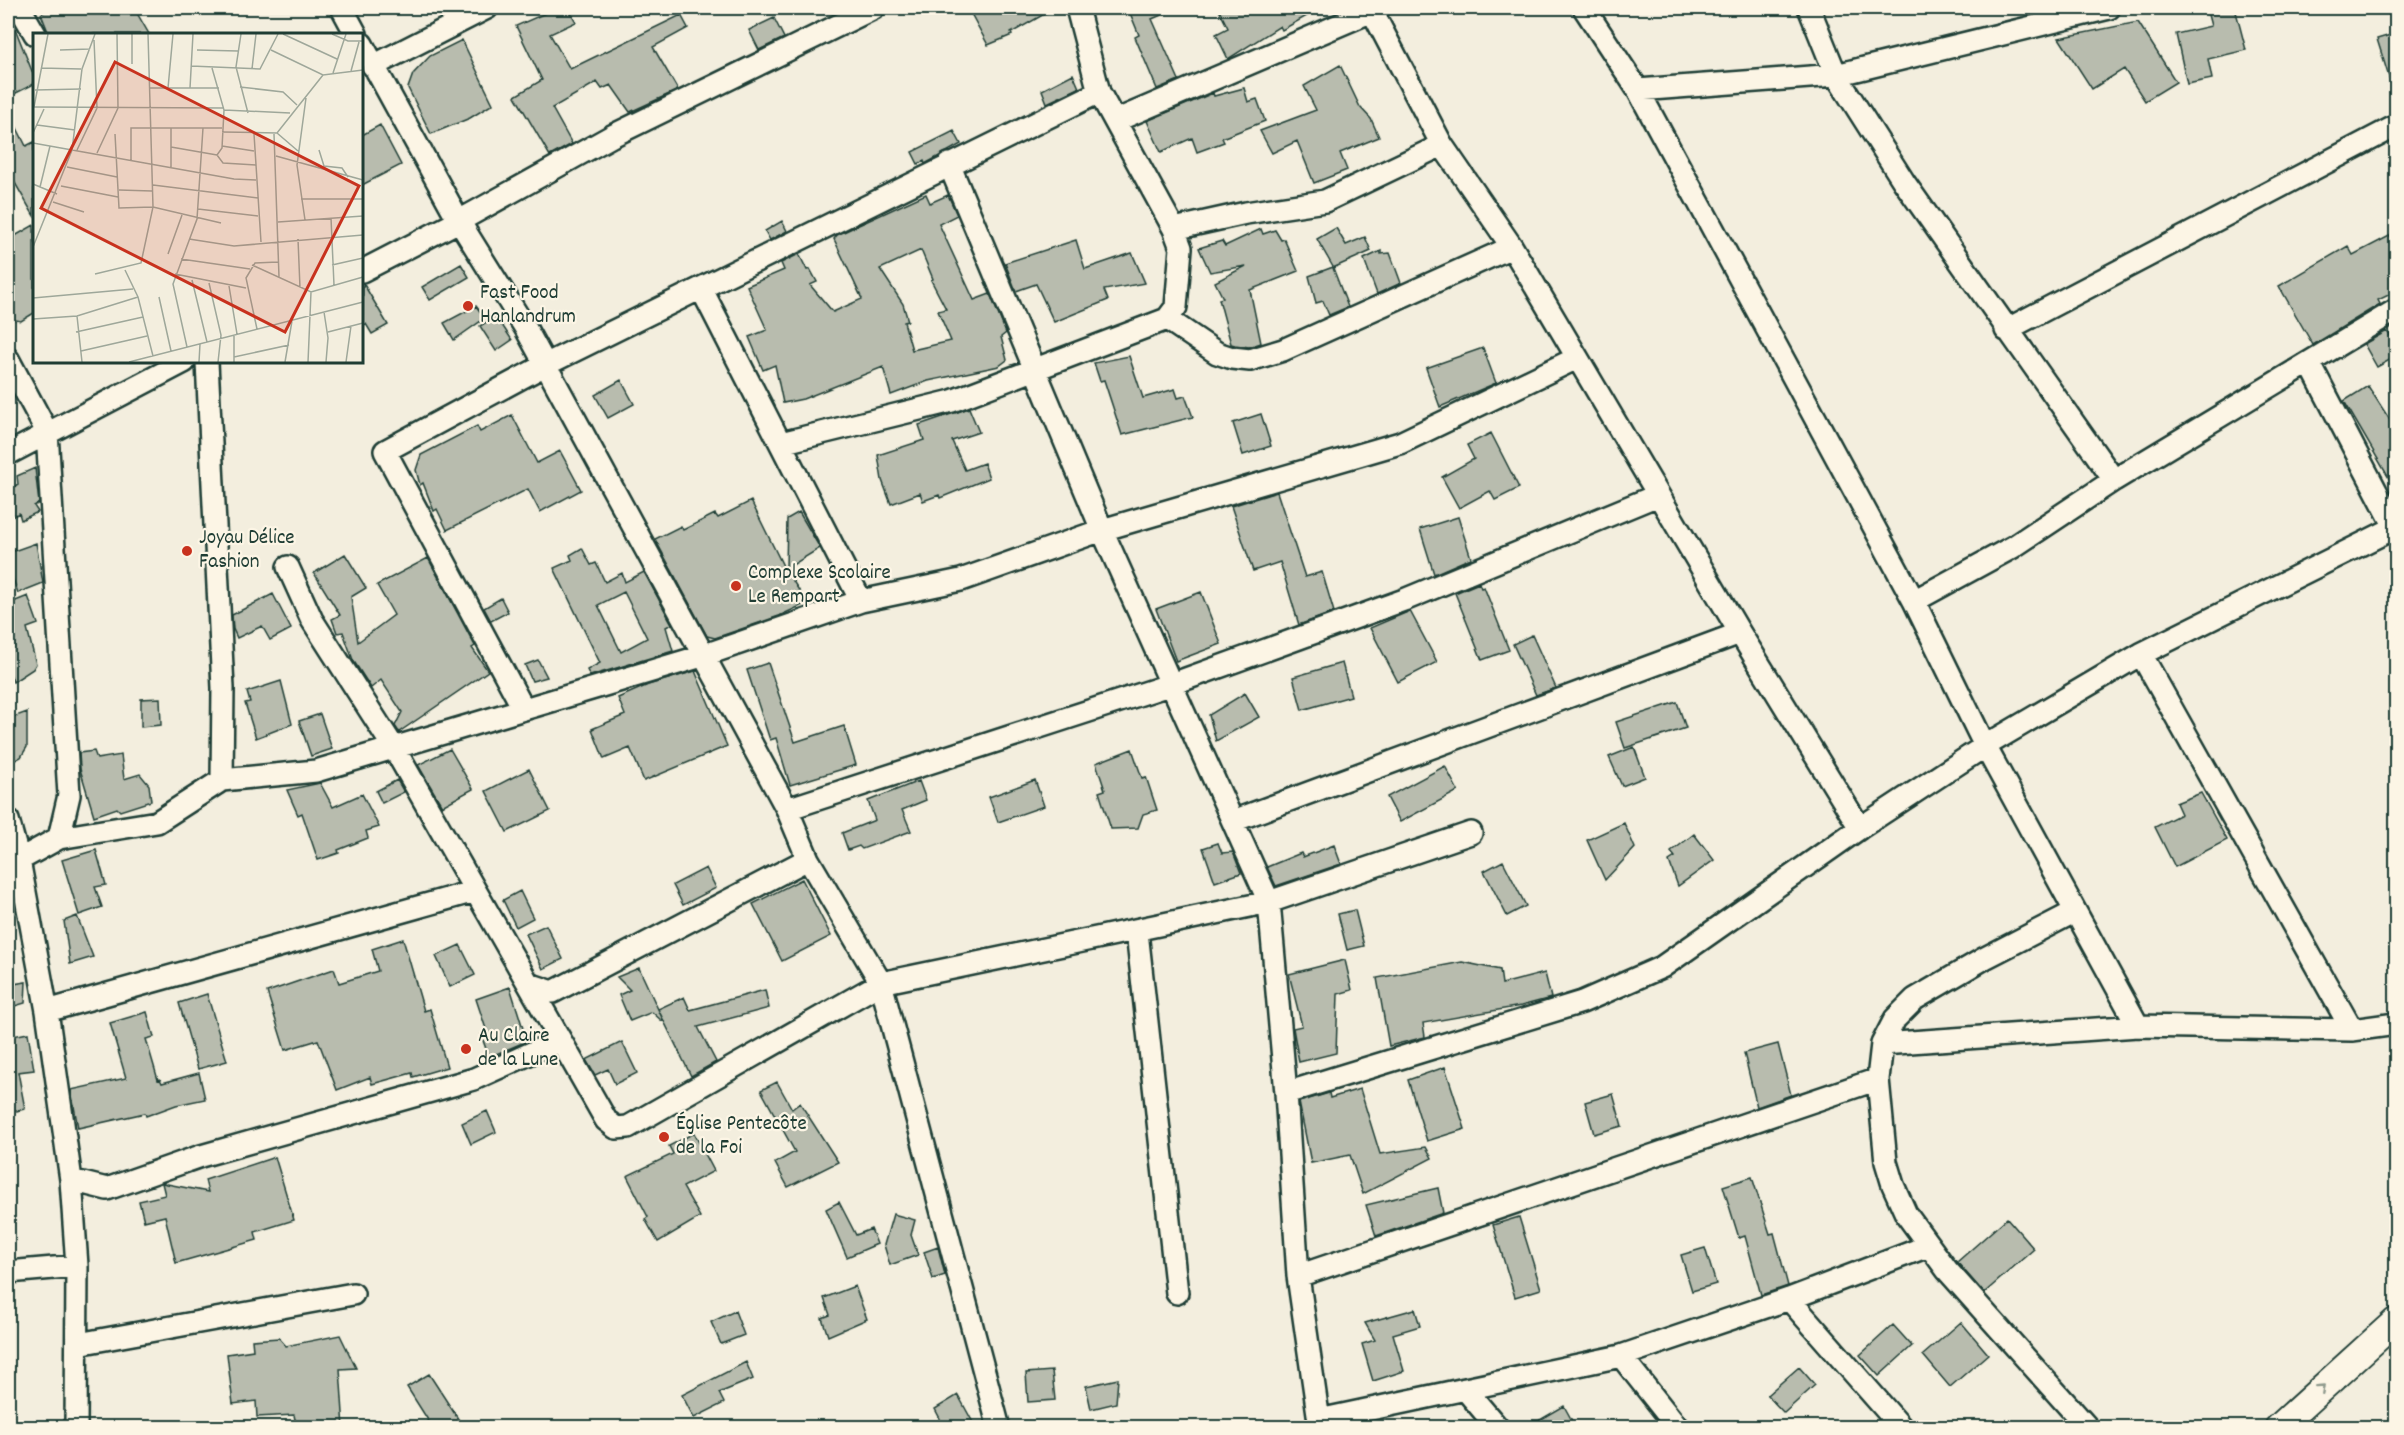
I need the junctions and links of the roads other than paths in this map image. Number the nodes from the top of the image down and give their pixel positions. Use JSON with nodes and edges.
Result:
{"nodes":[{"id":1,"x":20,"y":8,"type":"edge"},
{"id":2,"x":342,"y":8,"type":"edge"},
{"id":3,"x":486,"y":8,"type":"edge"},
{"id":4,"x":874,"y":8,"type":"edge"},
{"id":5,"x":1077,"y":8,"type":"edge"},
{"id":6,"x":1584,"y":8,"type":"edge"},
{"id":7,"x":1809,"y":8,"type":"edge"},
{"id":8,"x":2109,"y":8,"type":"edge"},
{"id":9,"x":1375,"y":9,"type":"edge"},
{"id":10,"x":33,"y":33,"type":"edge"},
{"id":11,"x":355,"y":33,"type":"edge"},
{"id":12,"x":363,"y":46,"type":"edge"},
{"id":13,"x":373,"y":66,"type":"junction"},
{"id":14,"x":1836,"y":75,"type":"junction"},
{"id":15,"x":1638,"y":90,"type":"junction"},
{"id":16,"x":1099,"y":92,"type":"junction"},
{"id":17,"x":1115,"y":122,"type":"junction"},
{"id":18,"x":2397,"y":126,"type":"edge"},
{"id":19,"x":1442,"y":146,"type":"junction"},
{"id":20,"x":950,"y":164,"type":"junction"},
{"id":21,"x":459,"y":221,"type":"junction"},
{"id":22,"x":1174,"y":230,"type":"junction"},
{"id":23,"x":1512,"y":248,"type":"junction"},
{"id":24,"x":363,"y":270,"type":"edge"},
{"id":25,"x":702,"y":290,"type":"junction"},
{"id":26,"x":2397,"y":310,"type":"edge"},
{"id":27,"x":1167,"y":319,"type":"junction"},
{"id":28,"x":2006,"y":330,"type":"junction"},
{"id":29,"x":1577,"y":358,"type":"junction"},
{"id":30,"x":8,"y":359,"type":"edge"},
{"id":31,"x":182,"y":363,"type":"edge"},
{"id":32,"x":207,"y":363,"type":"edge"},
{"id":33,"x":2310,"y":364,"type":"junction"},
{"id":34,"x":545,"y":365,"type":"junction"},
{"id":35,"x":1038,"y":370,"type":"junction"},
{"id":36,"x":47,"y":432,"type":"junction"},
{"id":37,"x":781,"y":443,"type":"junction"},
{"id":38,"x":8,"y":454,"type":"edge"},
{"id":39,"x":2114,"y":480,"type":"junction"},
{"id":40,"x":1658,"y":495,"type":"junction"},
{"id":41,"x":2396,"y":528,"type":"edge"},
{"id":42,"x":1102,"y":530,"type":"junction"},
{"id":43,"x":288,"y":567,"type":"dead end"},
{"id":44,"x":861,"y":601,"type":"junction"},
{"id":45,"x":1914,"y":601,"type":"junction"},
{"id":46,"x":1740,"y":633,"type":"junction"},
{"id":47,"x":2141,"y":654,"type":"junction"},
{"id":48,"x":702,"y":657,"type":"junction"},
{"id":49,"x":1172,"y":684,"type":"junction"},
{"id":50,"x":523,"y":708,"type":"junction"},
{"id":51,"x":1985,"y":746,"type":"junction"},
{"id":52,"x":393,"y":748,"type":"junction"},
{"id":53,"x":222,"y":780,"type":"junction"},
{"id":54,"x":787,"y":809,"type":"junction"},
{"id":55,"x":8,"y":820,"type":"edge"},
{"id":56,"x":1233,"y":821,"type":"junction"},
{"id":57,"x":1860,"y":828,"type":"junction"},
{"id":58,"x":1471,"y":833,"type":"dead end"},
{"id":59,"x":59,"y":838,"type":"junction"},
{"id":60,"x":808,"y":859,"type":"junction"},
{"id":61,"x":13,"y":861,"type":"edge"},
{"id":62,"x":475,"y":891,"type":"junction"},
{"id":63,"x":1269,"y":902,"type":"junction"},
{"id":64,"x":2074,"y":912,"type":"junction"},
{"id":65,"x":1137,"y":932,"type":"junction"},
{"id":66,"x":881,"y":983,"type":"junction"},
{"id":67,"x":529,"y":984,"type":"junction"},
{"id":68,"x":47,"y":1011,"type":"junction"},
{"id":69,"x":2397,"y":1024,"type":"edge"},
{"id":70,"x":2138,"y":1026,"type":"junction"},
{"id":71,"x":2352,"y":1030,"type":"junction"},
{"id":72,"x":560,"y":1040,"type":"junction"},
{"id":73,"x":1881,"y":1044,"type":"junction"},
{"id":74,"x":1878,"y":1079,"type":"junction"},
{"id":75,"x":1286,"y":1093,"type":"junction"},
{"id":76,"x":71,"y":1180,"type":"junction"},
{"id":77,"x":1928,"y":1246,"type":"junction"},
{"id":78,"x":76,"y":1266,"type":"junction"},
{"id":79,"x":8,"y":1272,"type":"edge"},
{"id":80,"x":1298,"y":1276,"type":"junction"},
{"id":81,"x":1177,"y":1293,"type":"dead end"},
{"id":82,"x":353,"y":1294,"type":"dead end"},
{"id":83,"x":1789,"y":1299,"type":"junction"},
{"id":84,"x":2397,"y":1321,"type":"edge"},
{"id":85,"x":78,"y":1344,"type":"junction"},
{"id":86,"x":1621,"y":1356,"type":"junction"},
{"id":87,"x":1465,"y":1389,"type":"junction"},
{"id":88,"x":1320,"y":1424,"type":"edge"},
{"id":89,"x":76,"y":1428,"type":"edge"},
{"id":90,"x":999,"y":1428,"type":"edge"},
{"id":91,"x":1498,"y":1428,"type":"edge"},
{"id":92,"x":1678,"y":1428,"type":"edge"},
{"id":93,"x":1902,"y":1428,"type":"edge"},
{"id":94,"x":2088,"y":1428,"type":"edge"},
{"id":95,"x":2278,"y":1428,"type":"edge"}],
"edges":[{"from":1,"to":10,"type":"street"},
{"from":2,"to":11,"type":"street"},
{"from":3,"to":13,"type":"street"},
{"from":4,"to":21,"type":"street"},
{"from":5,"to":16,"type":"street"},
{"from":6,"to":15,"type":"street"},
{"from":7,"to":14,"type":"street"},
{"from":8,"to":14,"type":"street"},
{"from":9,"to":17,"type":"street"},
{"from":9,"to":19,"type":"street"},
{"from":12,"to":13,"type":"street"},
{"from":13,"to":21,"type":"street"},
{"from":14,"to":15,"type":"street"},
{"from":14,"to":28,"type":"street"},
{"from":15,"to":45,"type":"street"},
{"from":16,"to":17,"type":"street"},
{"from":16,"to":20,"type":"street"},
{"from":17,"to":22,"type":"street"},
{"from":18,"to":28,"type":"street"},
{"from":19,"to":22,"type":"street"},
{"from":19,"to":23,"type":"street"},
{"from":20,"to":25,"type":"street"},
{"from":20,"to":35,"type":"street"},
{"from":21,"to":24,"type":"street"},
{"from":21,"to":34,"type":"street"},
{"from":22,"to":27,"type":"street"},
{"from":23,"to":27,"type":"street"},
{"from":23,"to":29,"type":"street"},
{"from":25,"to":34,"type":"street"},
{"from":25,"to":37,"type":"street"},
{"from":26,"to":33,"type":"street"},
{"from":27,"to":35,"type":"street"},
{"from":28,"to":39,"type":"street"},
{"from":29,"to":40,"type":"street"},
{"from":29,"to":42,"type":"street"},
{"from":30,"to":36,"type":"street"},
{"from":31,"to":36,"type":"street"},
{"from":32,"to":53,"type":"street"},
{"from":33,"to":39,"type":"street"},
{"from":33,"to":41,"type":"street"},
{"from":34,"to":48,"type":"street"},
{"from":34,"to":50,"type":"street"},
{"from":35,"to":37,"type":"street"},
{"from":35,"to":42,"type":"street"},
{"from":36,"to":38,"type":"street"},
{"from":36,"to":59,"type":"street"},
{"from":37,"to":44,"type":"street"},
{"from":39,"to":45,"type":"street"},
{"from":40,"to":46,"type":"street"},
{"from":40,"to":49,"type":"street"},
{"from":41,"to":47,"type":"street"},
{"from":42,"to":44,"type":"street"},
{"from":42,"to":49,"type":"street"},
{"from":43,"to":52,"type":"street"},
{"from":44,"to":48,"type":"street"},
{"from":45,"to":51,"type":"street"},
{"from":46,"to":56,"type":"street"},
{"from":46,"to":57,"type":"street"},
{"from":47,"to":51,"type":"street"},
{"from":47,"to":71,"type":"street"},
{"from":48,"to":50,"type":"street"},
{"from":48,"to":54,"type":"street"},
{"from":49,"to":54,"type":"street"},
{"from":49,"to":56,"type":"street"},
{"from":50,"to":52,"type":"street"},
{"from":51,"to":57,"type":"street"},
{"from":51,"to":64,"type":"street"},
{"from":52,"to":53,"type":"street"},
{"from":52,"to":62,"type":"street"},
{"from":53,"to":59,"type":"street"},
{"from":54,"to":60,"type":"street"},
{"from":55,"to":61,"type":"street"},
{"from":56,"to":63,"type":"street"},
{"from":57,"to":75,"type":"street"},
{"from":58,"to":63,"type":"street"},
{"from":59,"to":61,"type":"street"},
{"from":60,"to":66,"type":"street"},
{"from":60,"to":67,"type":"street"},
{"from":61,"to":68,"type":"street"},
{"from":62,"to":67,"type":"street"},
{"from":62,"to":68,"type":"street"},
{"from":63,"to":65,"type":"street"},
{"from":63,"to":75,"type":"street"},
{"from":64,"to":70,"type":"street"},
{"from":64,"to":73,"type":"street"},
{"from":65,"to":66,"type":"street"},
{"from":65,"to":81,"type":"street"},
{"from":66,"to":72,"type":"street"},
{"from":66,"to":90,"type":"street"},
{"from":67,"to":72,"type":"street"},
{"from":68,"to":76,"type":"street"},
{"from":69,"to":71,"type":"street"},
{"from":70,"to":71,"type":"street"},
{"from":70,"to":73,"type":"street"},
{"from":72,"to":76,"type":"street"},
{"from":73,"to":74,"type":"street"},
{"from":74,"to":77,"type":"street"},
{"from":74,"to":80,"type":"street"},
{"from":75,"to":80,"type":"street"},
{"from":76,"to":78,"type":"street"},
{"from":77,"to":83,"type":"street"},
{"from":77,"to":94,"type":"street"},
{"from":78,"to":79,"type":"street"},
{"from":78,"to":85,"type":"street"},
{"from":80,"to":88,"type":"street"},
{"from":82,"to":85,"type":"street"},
{"from":83,"to":86,"type":"street"},
{"from":83,"to":93,"type":"street"},
{"from":95,"to":84,"type":"main road","one_way":true},
{"from":85,"to":89,"type":"street"},
{"from":86,"to":87,"type":"street"},
{"from":86,"to":92,"type":"street"},
{"from":87,"to":88,"type":"street"},
{"from":87,"to":91,"type":"street"}]}
